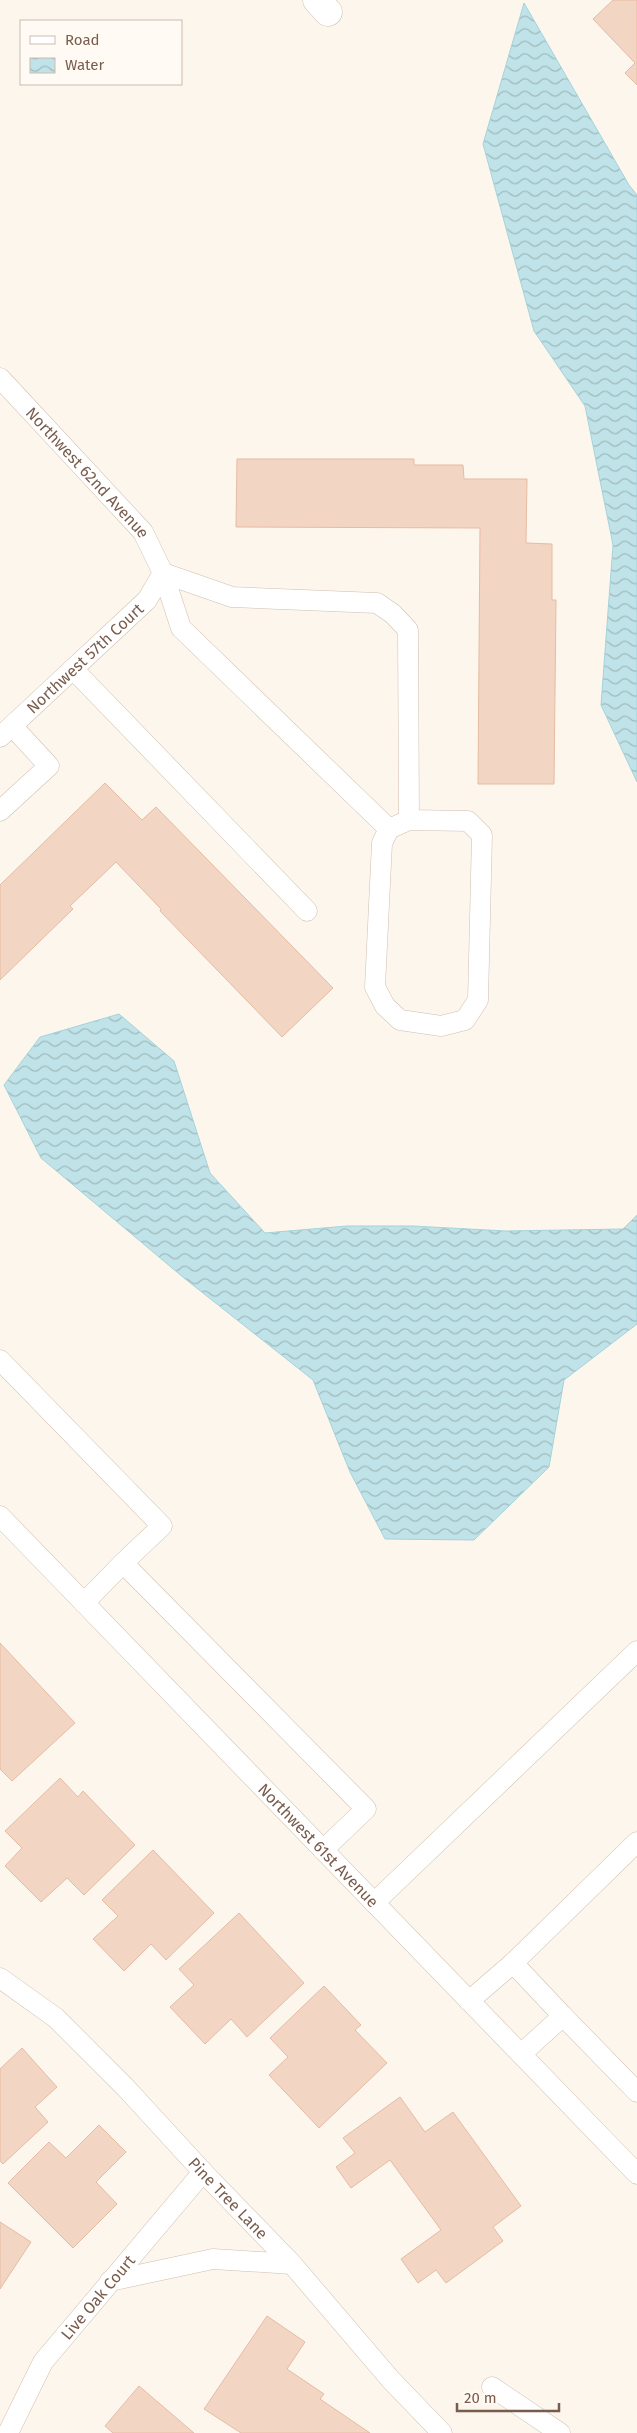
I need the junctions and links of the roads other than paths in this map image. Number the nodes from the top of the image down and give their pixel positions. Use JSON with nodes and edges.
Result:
{"nodes":[{"id":1,"x":0,"y":378,"type":"edge"},
{"id":2,"x":163,"y":573,"type":"junction"},
{"id":3,"x":73,"y":669,"type":"junction"},
{"id":4,"x":6,"y":731,"type":"edge"},
{"id":5,"x":0,"y":810,"type":"edge"},
{"id":6,"x":409,"y":820,"type":"junction"},
{"id":7,"x":390,"y":829,"type":"junction"},
{"id":8,"x":307,"y":911,"type":"dead end"},
{"id":9,"x":0,"y":1360,"type":"edge"},
{"id":10,"x":0,"y":1516,"type":"edge"},
{"id":11,"x":124,"y":1564,"type":"junction"},
{"id":12,"x":84,"y":1602,"type":"junction"},
{"id":13,"x":637,"y":1651,"type":"edge"},
{"id":14,"x":637,"y":1842,"type":"edge"},
{"id":15,"x":323,"y":1850,"type":"junction"},
{"id":16,"x":374,"y":1903,"type":"junction"},
{"id":17,"x":512,"y":1963,"type":"junction"},
{"id":18,"x":0,"y":1978,"type":"edge"},
{"id":19,"x":469,"y":2001,"type":"junction"},
{"id":20,"x":563,"y":2016,"type":"junction"},
{"id":21,"x":521,"y":2054,"type":"junction"},
{"id":22,"x":637,"y":2092,"type":"edge"},
{"id":23,"x":203,"y":2172,"type":"junction"},
{"id":24,"x":637,"y":2174,"type":"edge"},
{"id":25,"x":292,"y":2264,"type":"junction"},
{"id":26,"x":110,"y":2281,"type":"junction"},
{"id":27,"x":492,"y":2387,"type":"dead end"},
{"id":28,"x":8,"y":2433,"type":"edge"},
{"id":29,"x":442,"y":2433,"type":"edge"},
{"id":30,"x":560,"y":2433,"type":"edge"}],
"edges":[{"from":1,"to":2,"type":"lane","name":"Northwest 62nd Avenue"},
{"from":2,"to":3,"type":"lane","name":"Northwest 57th Court"},
{"from":2,"to":6,"type":"lane"},
{"from":2,"to":7,"type":"lane","name":"Northwest 62nd Avenue"},
{"from":3,"to":4,"type":"lane","name":"Northwest 57th Court"},
{"from":3,"to":8,"type":"lane"},
{"from":4,"to":5,"type":"lane"},
{"from":6,"to":7,"type":"lane"},
{"from":6,"to":7,"type":"lane"},
{"from":9,"to":11,"type":"lane"},
{"from":10,"to":12,"type":"lane","name":"Northwest 61st Avenue"},
{"from":11,"to":12,"type":"lane"},
{"from":11,"to":15,"type":"lane"},
{"from":12,"to":15,"type":"lane","name":"Northwest 61st Avenue"},
{"from":13,"to":16,"type":"lane"},
{"from":14,"to":17,"type":"lane"},
{"from":15,"to":16,"type":"lane","name":"Northwest 61st Avenue"},
{"from":16,"to":19,"type":"lane","name":"Northwest 61st Avenue"},
{"from":17,"to":19,"type":"lane"},
{"from":17,"to":20,"type":"lane"},
{"from":18,"to":23,"type":"lane","name":"Pine Tree Lane"},
{"from":19,"to":21,"type":"lane","name":"Northwest 61st Avenue"},
{"from":20,"to":21,"type":"lane"},
{"from":20,"to":22,"type":"lane"},
{"from":21,"to":24,"type":"lane","name":"Northwest 61st Avenue"},
{"from":23,"to":25,"type":"lane","name":"Pine Tree Lane"},
{"from":23,"to":26,"type":"lane","name":"Live Oak Court"},
{"from":25,"to":26,"type":"lane"},
{"from":25,"to":29,"type":"lane","name":"Pine Tree Lane"},
{"from":26,"to":28,"type":"lane","name":"Live Oak Court"},
{"from":27,"to":30,"type":"lane"}]}
